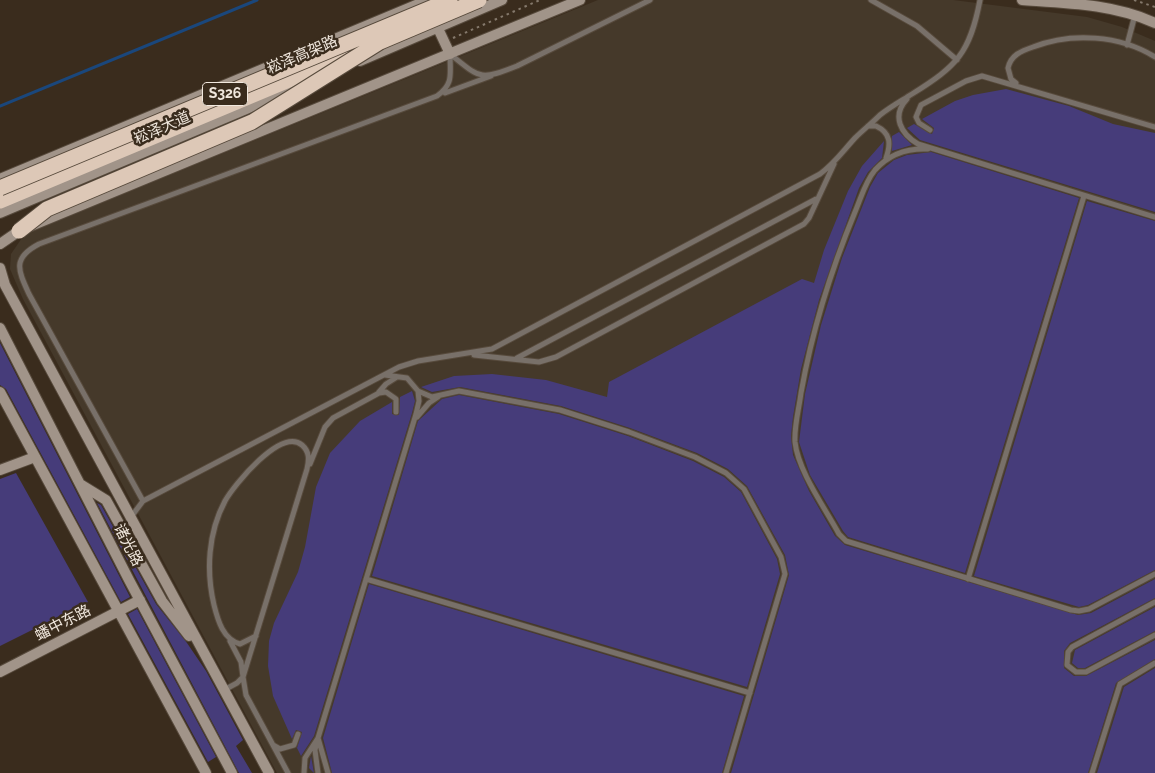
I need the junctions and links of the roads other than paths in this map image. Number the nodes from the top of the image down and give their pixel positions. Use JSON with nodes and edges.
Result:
{"nodes":[{"id":1,"x":426,"y":0,"type":"edge"},
{"id":2,"x":450,"y":0,"type":"edge"},
{"id":3,"x":479,"y":0,"type":"edge"},
{"id":4,"x":502,"y":0,"type":"edge"},
{"id":5,"x":580,"y":0,"type":"edge"},
{"id":6,"x":650,"y":0,"type":"edge"},
{"id":7,"x":871,"y":0,"type":"edge"},
{"id":8,"x":980,"y":0,"type":"edge"},
{"id":9,"x":1022,"y":0,"type":"edge"},
{"id":10,"x":1135,"y":15,"type":"junction"},
{"id":11,"x":1155,"y":23,"type":"edge"},
{"id":12,"x":437,"y":28,"type":"junction"},
{"id":13,"x":380,"y":42,"type":"junction"},
{"id":14,"x":1127,"y":45,"type":"junction"},
{"id":15,"x":450,"y":54,"type":"junction"},
{"id":16,"x":1155,"y":57,"type":"edge"},
{"id":17,"x":958,"y":60,"type":"junction"},
{"id":18,"x":494,"y":75,"type":"junction"},
{"id":19,"x":1018,"y":86,"type":"junction"},
{"id":20,"x":913,"y":93,"type":"junction"},
{"id":21,"x":437,"y":96,"type":"junction"},
{"id":22,"x":868,"y":126,"type":"junction"},
{"id":23,"x":1155,"y":127,"type":"edge"},
{"id":24,"x":930,"y":130,"type":"dead end"},
{"id":25,"x":928,"y":149,"type":"junction"},
{"id":26,"x":886,"y":159,"type":"junction"},
{"id":27,"x":834,"y":164,"type":"junction"},
{"id":28,"x":0,"y":179,"type":"edge"},
{"id":29,"x":0,"y":188,"type":"edge"},
{"id":30,"x":1084,"y":196,"type":"junction"},
{"id":31,"x":817,"y":198,"type":"junction"},
{"id":32,"x":0,"y":202,"type":"edge"},
{"id":33,"x":0,"y":213,"type":"edge"},
{"id":34,"x":1155,"y":217,"type":"edge"},
{"id":35,"x":19,"y":232,"type":"junction"},
{"id":36,"x":0,"y":244,"type":"edge"},
{"id":37,"x":0,"y":268,"type":"edge"},
{"id":38,"x":0,"y":328,"type":"edge"},
{"id":39,"x":459,"y":354,"type":"junction"},
{"id":40,"x":516,"y":358,"type":"junction"},
{"id":41,"x":384,"y":374,"type":"junction"},
{"id":42,"x":398,"y":377,"type":"junction"},
{"id":43,"x":418,"y":391,"type":"junction"},
{"id":44,"x":0,"y":392,"type":"edge"},
{"id":45,"x":379,"y":393,"type":"junction"},
{"id":46,"x":440,"y":396,"type":"junction"},
{"id":47,"x":396,"y":412,"type":"dead end"},
{"id":48,"x":412,"y":426,"type":"junction"},
{"id":49,"x":35,"y":457,"type":"junction"},
{"id":50,"x":308,"y":469,"type":"junction"},
{"id":51,"x":0,"y":470,"type":"edge"},
{"id":52,"x":80,"y":483,"type":"junction"},
{"id":53,"x":143,"y":501,"type":"junction"},
{"id":54,"x":130,"y":518,"type":"junction"},
{"id":55,"x":1155,"y":574,"type":"edge"},
{"id":56,"x":366,"y":579,"type":"junction"},
{"id":57,"x":968,"y":579,"type":"junction"},
{"id":58,"x":140,"y":600,"type":"junction"},
{"id":59,"x":1155,"y":602,"type":"edge"},
{"id":60,"x":118,"y":611,"type":"junction"},
{"id":61,"x":1155,"y":635,"type":"edge"},
{"id":62,"x":256,"y":636,"type":"junction"},
{"id":63,"x":228,"y":638,"type":"junction"},
{"id":64,"x":207,"y":659,"type":"junction"},
{"id":65,"x":1155,"y":664,"type":"edge"},
{"id":66,"x":0,"y":672,"type":"edge"},
{"id":67,"x":243,"y":677,"type":"junction"},
{"id":68,"x":224,"y":690,"type":"junction"},
{"id":69,"x":750,"y":693,"type":"junction"},
{"id":70,"x":298,"y":734,"type":"dead end"},
{"id":71,"x":318,"y":738,"type":"junction"},
{"id":72,"x":273,"y":745,"type":"junction"},
{"id":73,"x":206,"y":773,"type":"edge"},
{"id":74,"x":232,"y":773,"type":"edge"},
{"id":75,"x":269,"y":773,"type":"edge"},
{"id":76,"x":288,"y":773,"type":"edge"},
{"id":77,"x":304,"y":773,"type":"edge"},
{"id":78,"x":318,"y":773,"type":"edge"},
{"id":79,"x":328,"y":773,"type":"edge"},
{"id":80,"x":726,"y":773,"type":"edge"},
{"id":81,"x":1092,"y":773,"type":"edge"}],
"edges":[{"from":1,"to":12,"type":"main road"},
{"from":1,"to":28,"type":"main road","name":"崧泽大道"},
{"from":2,"to":29,"type":"highway","name":"崧泽高架路","number":"S326","bridge":true},
{"from":3,"to":13,"type":"highway","name":"崧泽高架路","number":"S326","bridge":true},
{"from":4,"to":12,"type":"main road","name":"崧泽大道"},
{"from":5,"to":15,"type":"main road"},
{"from":6,"to":18,"type":"lane"},
{"from":7,"to":17,"type":"lane"},
{"from":8,"to":17,"type":"lane"},
{"from":9,"to":10,"type":"main road"},
{"from":10,"to":11,"type":"main road"},
{"from":10,"to":14,"type":"lane"},
{"from":12,"to":15,"type":"main road"},
{"from":12,"to":33,"type":"main road","name":"崧泽大道"},
{"from":13,"to":32,"type":"highway","name":"崧泽高架路","number":"S326","bridge":true},
{"from":13,"to":35,"type":"highway","bridge":true},
{"from":14,"to":16,"type":"lane"},
{"from":14,"to":19,"type":"lane"},
{"from":15,"to":18,"type":"lane"},
{"from":15,"to":21,"type":"lane"},
{"from":15,"to":35,"type":"main road"},
{"from":17,"to":20,"type":"lane"},
{"from":18,"to":21,"type":"lane"},
{"from":19,"to":23,"type":"lane"},
{"from":19,"to":24,"type":"lane"},
{"from":20,"to":22,"type":"lane"},
{"from":20,"to":25,"type":"lane"},
{"from":21,"to":53,"type":"lane"},
{"from":22,"to":26,"type":"lane"},
{"from":22,"to":27,"type":"lane"},
{"from":25,"to":26,"type":"lane"},
{"from":25,"to":30,"type":"lane"},
{"from":26,"to":57,"type":"lane"},
{"from":27,"to":31,"type":"lane"},
{"from":27,"to":39,"type":"lane"},
{"from":30,"to":34,"type":"lane"},
{"from":30,"to":57,"type":"lane"},
{"from":31,"to":40,"type":"lane"},
{"from":31,"to":40,"type":"lane"},
{"from":35,"to":36,"type":"main road"},
{"from":37,"to":54,"type":"main road"},
{"from":38,"to":52,"type":"main road","name":"诸光路"},
{"from":39,"to":40,"type":"lane"},
{"from":39,"to":41,"type":"lane"},
{"from":41,"to":42,"type":"lane"},
{"from":41,"to":53,"type":"lane"},
{"from":42,"to":43,"type":"lane"},
{"from":42,"to":45,"type":"lane"},
{"from":43,"to":46,"type":"lane"},
{"from":43,"to":48,"type":"lane"},
{"from":44,"to":49,"type":"main road"},
{"from":45,"to":47,"type":"lane"},
{"from":45,"to":50,"type":"lane"},
{"from":46,"to":48,"type":"lane"},
{"from":46,"to":69,"type":"lane"},
{"from":48,"to":56,"type":"lane"},
{"from":49,"to":51,"type":"main road"},
{"from":49,"to":60,"type":"main road"},
{"from":50,"to":62,"type":"lane"},
{"from":50,"to":63,"type":"lane"},
{"from":52,"to":58,"type":"main road","name":"诸光路"},
{"from":52,"to":64,"type":"main road"},
{"from":53,"to":54,"type":"lane"},
{"from":54,"to":64,"type":"main road"},
{"from":55,"to":57,"type":"lane"},
{"from":56,"to":69,"type":"lane"},
{"from":56,"to":71,"type":"lane"},
{"from":58,"to":60,"type":"main road","name":"蟠中东路"},
{"from":58,"to":74,"type":"main road","name":"诸光路"},
{"from":59,"to":61,"type":"lane"},
{"from":60,"to":66,"type":"main road","name":"蟠中东路"},
{"from":60,"to":73,"type":"main road"},
{"from":62,"to":63,"type":"lane"},
{"from":62,"to":67,"type":"lane"},
{"from":63,"to":67,"type":"lane"},
{"from":64,"to":68,"type":"main road"},
{"from":65,"to":81,"type":"lane"},
{"from":67,"to":68,"type":"lane"},
{"from":67,"to":72,"type":"lane"},
{"from":68,"to":75,"type":"main road"},
{"from":69,"to":80,"type":"lane"},
{"from":70,"to":72,"type":"lane"},
{"from":71,"to":77,"type":"lane"},
{"from":71,"to":78,"type":"lane"},
{"from":71,"to":79,"type":"lane"},
{"from":72,"to":76,"type":"lane"}]}
